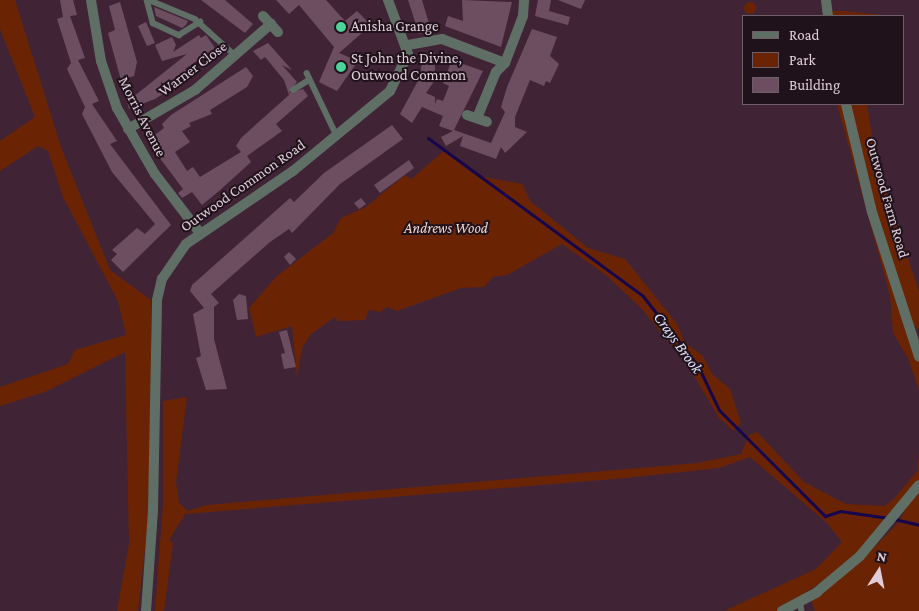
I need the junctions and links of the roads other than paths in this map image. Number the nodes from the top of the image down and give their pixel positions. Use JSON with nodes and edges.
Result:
{"nodes":[{"id":1,"x":91,"y":0,"type":"edge"},
{"id":2,"x":148,"y":0,"type":"edge"},
{"id":3,"x":388,"y":0,"type":"edge"},
{"id":4,"x":524,"y":0,"type":"edge"},
{"id":5,"x":826,"y":0,"type":"edge"},
{"id":6,"x":828,"y":15,"type":"edge"},
{"id":7,"x":263,"y":16,"type":"dead end"},
{"id":8,"x":200,"y":22,"type":"junction"},
{"id":9,"x":408,"y":46,"type":"junction"},
{"id":10,"x":236,"y":56,"type":"junction"},
{"id":11,"x":505,"y":63,"type":"junction"},
{"id":12,"x":307,"y":73,"type":"dead end"},
{"id":13,"x":309,"y":80,"type":"junction"},
{"id":14,"x":293,"y":90,"type":"dead end"},
{"id":15,"x":846,"y":105,"type":"edge"},
{"id":16,"x":477,"y":119,"type":"dead end"},
{"id":17,"x":128,"y":129,"type":"junction"},
{"id":18,"x":338,"y":137,"type":"junction"},
{"id":19,"x":200,"y":234,"type":"junction"},
{"id":20,"x":918,"y":351,"type":"edge"},
{"id":21,"x":919,"y":485,"type":"edge"},
{"id":22,"x":801,"y":606,"type":"edge"},
{"id":23,"x":146,"y":611,"type":"edge"},
{"id":24,"x":782,"y":611,"type":"edge"}],
"edges":[{"from":1,"to":17,"type":"street","name":"Morris Avenue"},
{"from":2,"to":8,"type":"lane"},
{"from":2,"to":8,"type":"lane"},
{"from":3,"to":9,"type":"street"},
{"from":4,"to":11,"type":"street"},
{"from":5,"to":6,"type":"street"},
{"from":7,"to":10,"type":"street","name":"Warner Close"},
{"from":8,"to":10,"type":"lane"},
{"from":9,"to":11,"type":"street"},
{"from":9,"to":18,"type":"street","name":"Outwood Common Road"},
{"from":10,"to":17,"type":"street","name":"Warner Close"},
{"from":11,"to":16,"type":"street"},
{"from":12,"to":13,"type":"lane"},
{"from":13,"to":14,"type":"lane"},
{"from":13,"to":18,"type":"lane"},
{"from":15,"to":20,"type":"street","name":"Outwood Farm Road"},
{"from":17,"to":19,"type":"street","name":"Morris Avenue"},
{"from":18,"to":19,"type":"street","name":"Outwood Common Road"},
{"from":19,"to":23,"type":"street","name":"Outwood Common Road"},
{"from":21,"to":22,"type":"street"},
{"from":22,"to":24,"type":"street"}]}
